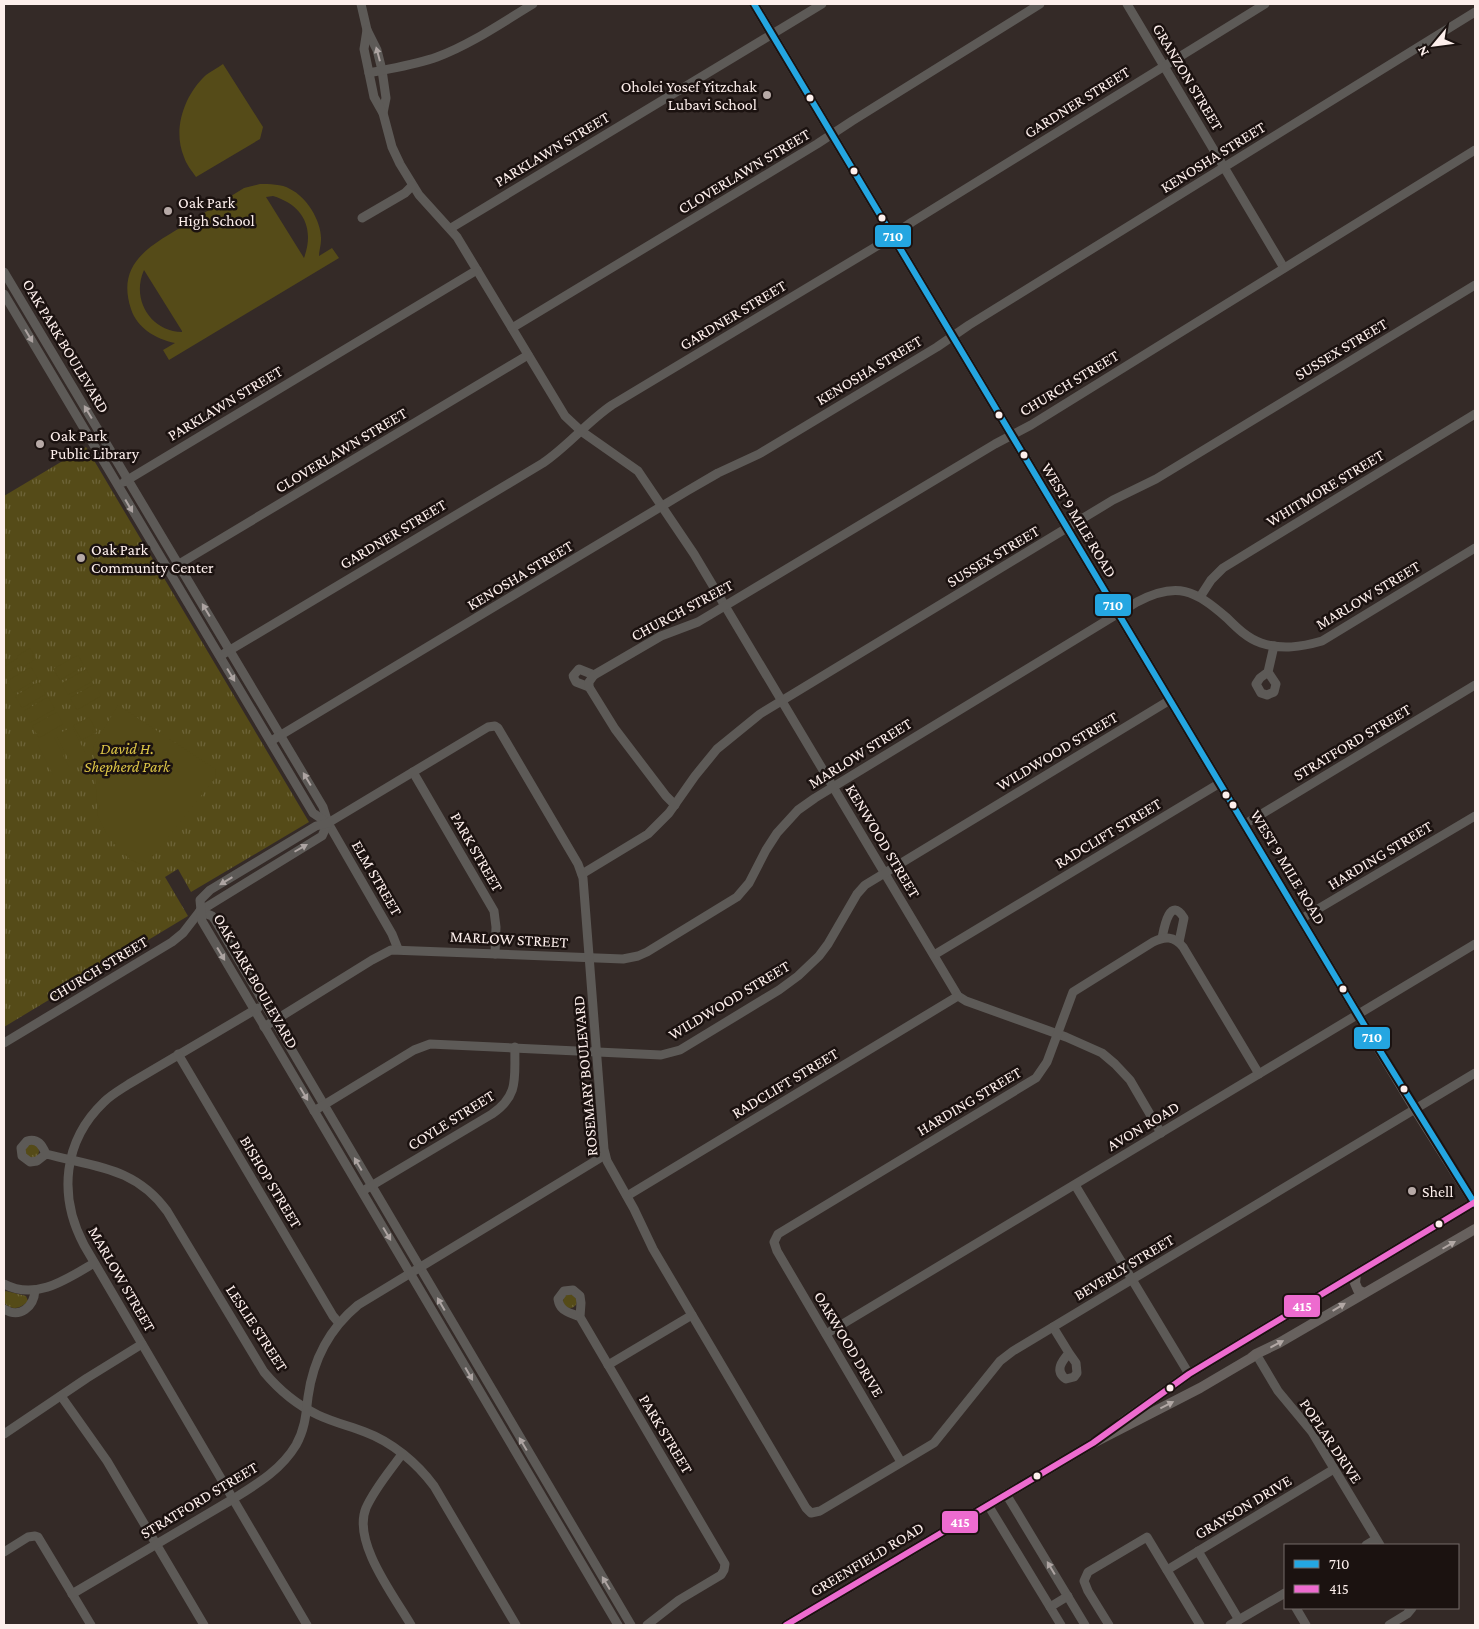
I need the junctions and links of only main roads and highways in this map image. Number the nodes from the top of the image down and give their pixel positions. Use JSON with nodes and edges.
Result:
{"nodes":[{"id":1,"x":754,"y":4,"type":"edge"},
{"id":2,"x":1475,"y":1203,"type":"edge"},
{"id":3,"x":1475,"y":1230,"type":"edge"},
{"id":4,"x":1356,"y":1274,"type":"junction"},
{"id":5,"x":1364,"y":1293,"type":"junction"},
{"id":6,"x":1309,"y":1303,"type":"junction"},
{"id":7,"x":1315,"y":1322,"type":"junction"},
{"id":8,"x":1093,"y":1443,"type":"junction"},
{"id":9,"x":786,"y":1625,"type":"edge"}],
"edges":[{"from":1,"to":2,"type":"main road","name":"WEST 9 MILE ROAD"},
{"from":2,"to":4,"type":"main road","name":"GREENFIELD ROAD"},
{"from":5,"to":3,"type":"main road","name":"GREENFIELD ROAD","one_way":true},
{"from":4,"to":5,"type":"main road"},
{"from":4,"to":6,"type":"main road","name":"GREENFIELD ROAD"},
{"from":7,"to":5,"type":"main road","name":"GREENFIELD ROAD","one_way":true},
{"from":6,"to":7,"type":"main road"},
{"from":6,"to":8,"type":"main road","name":"GREENFIELD ROAD"},
{"from":8,"to":7,"type":"main road","name":"GREENFIELD ROAD","one_way":true},
{"from":8,"to":9,"type":"main road","name":"GREENFIELD ROAD"}]}
